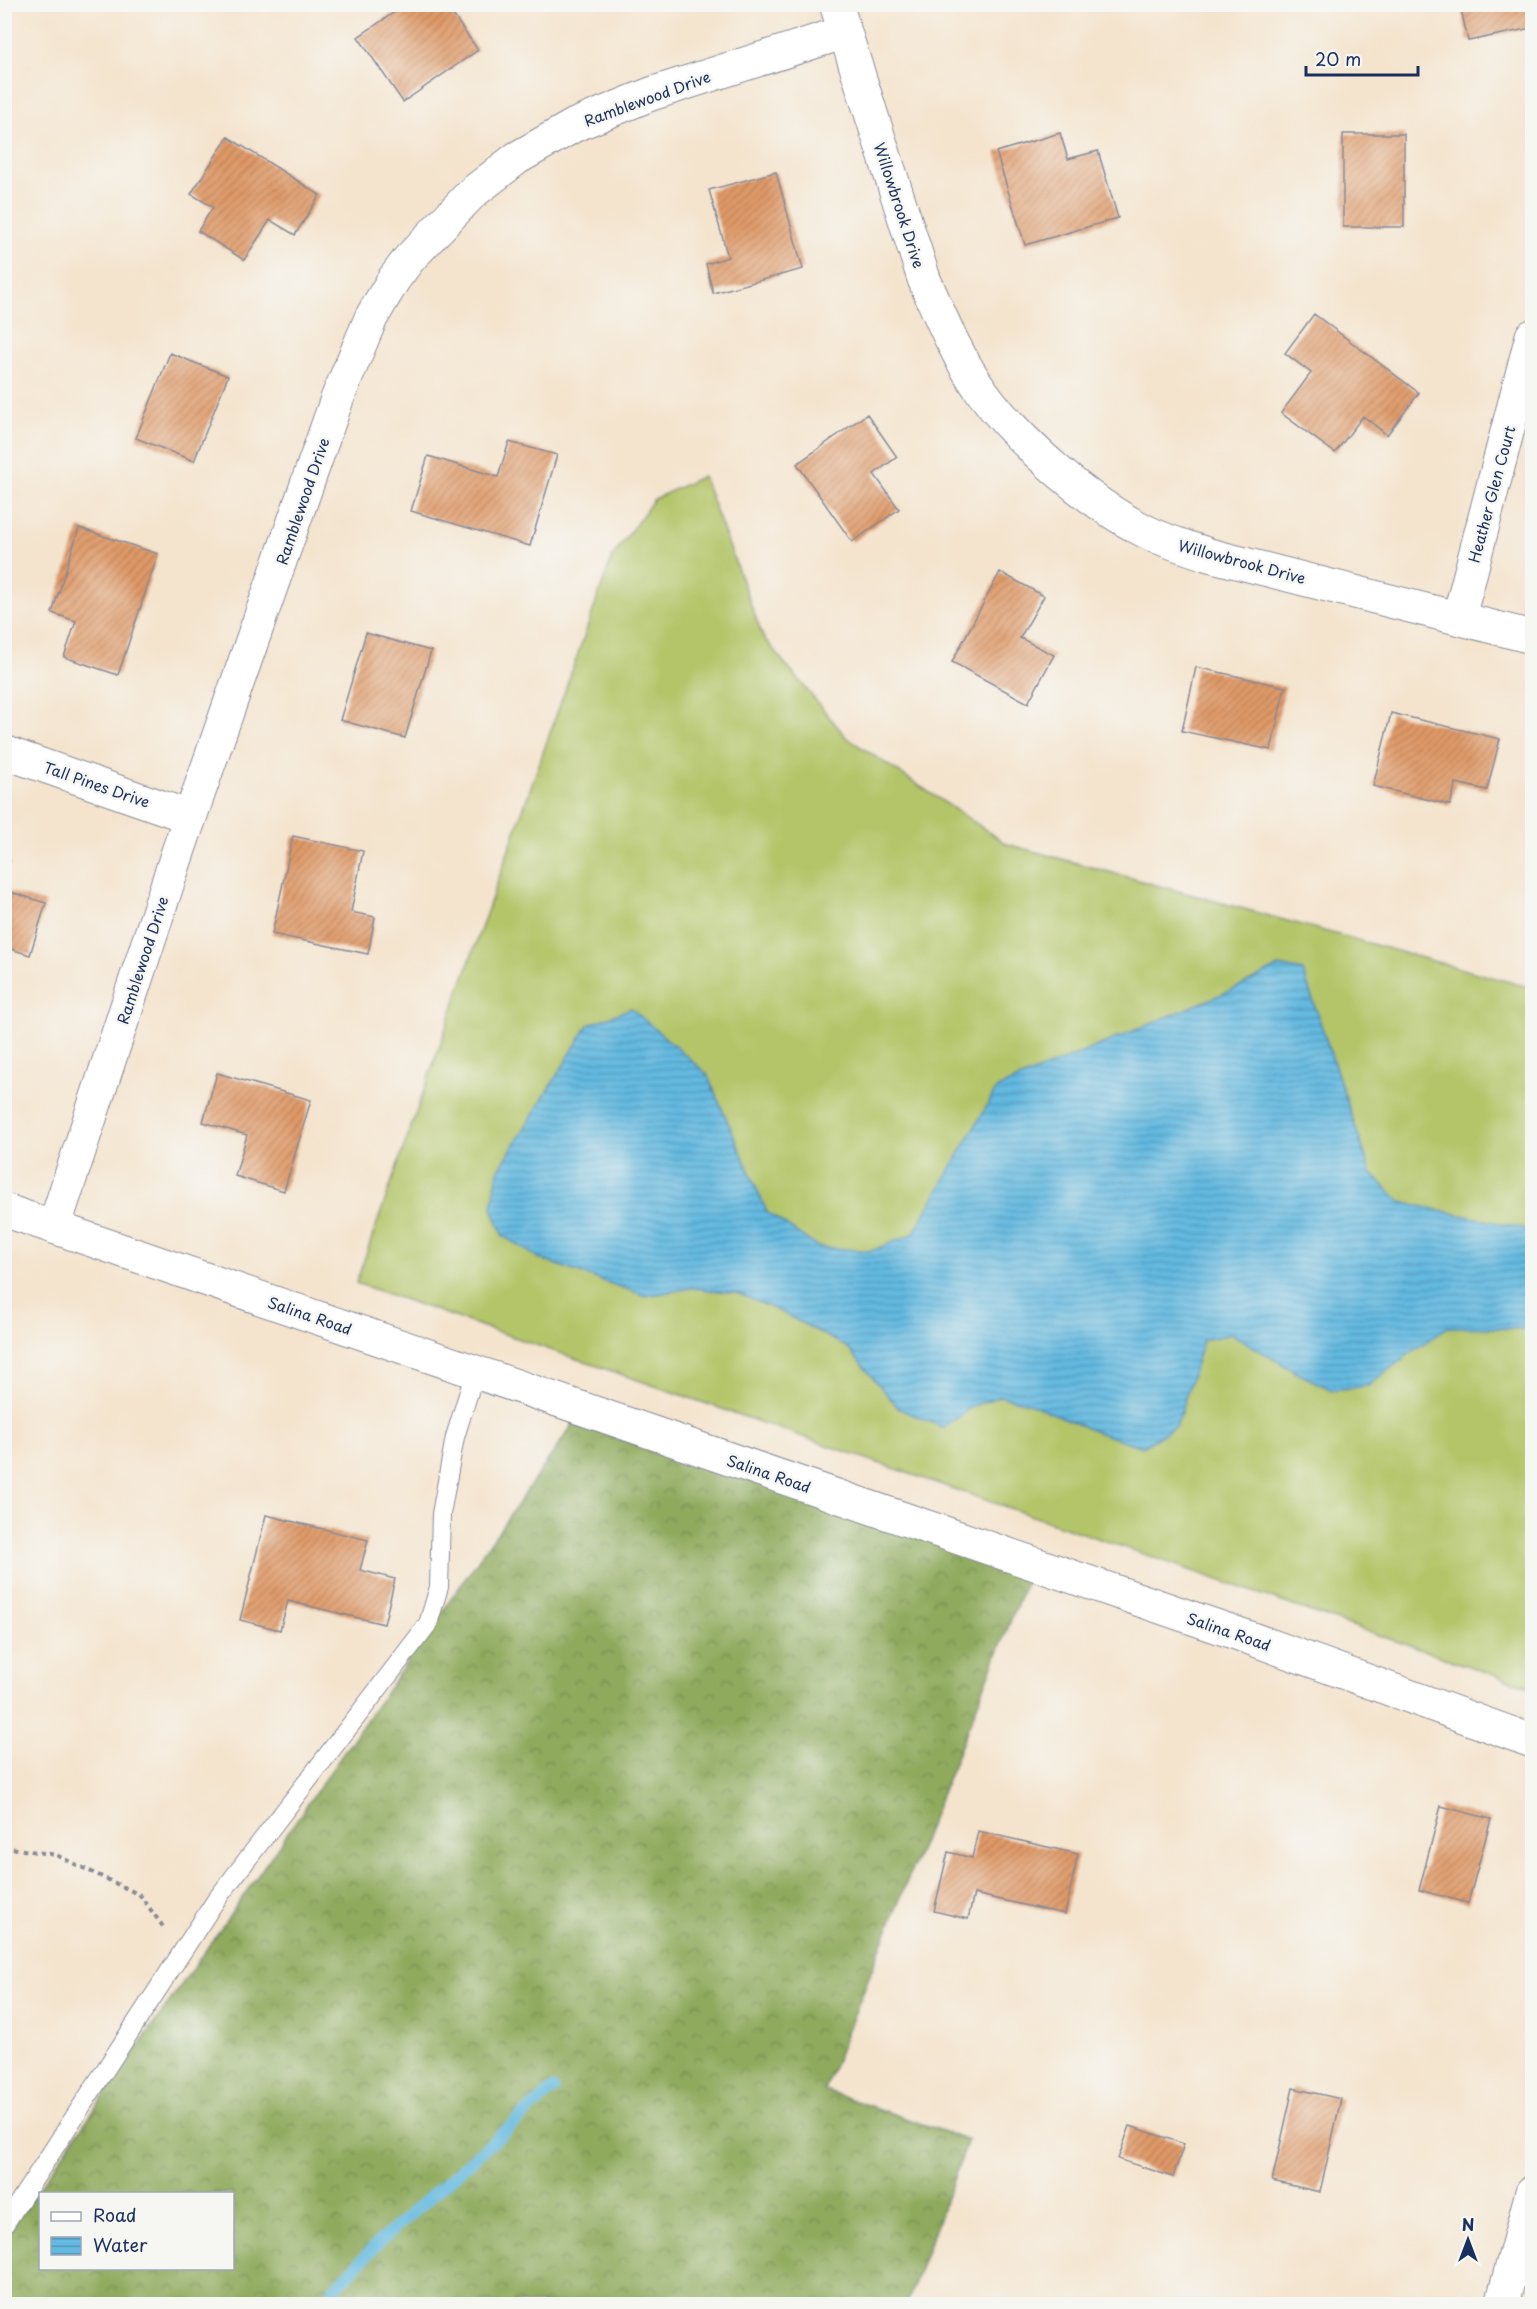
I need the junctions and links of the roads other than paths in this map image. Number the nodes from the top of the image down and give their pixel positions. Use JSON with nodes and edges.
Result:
{"nodes":[{"id":1,"x":840,"y":18,"type":"edge"},
{"id":2,"x":1533,"y":336,"type":"edge"},
{"id":3,"x":1459,"y":618,"type":"junction"},
{"id":4,"x":1533,"y":637,"type":"edge"},
{"id":5,"x":4,"y":752,"type":"edge"},
{"id":6,"x":190,"y":817,"type":"junction"},
{"id":7,"x":4,"y":1210,"type":"edge"},
{"id":8,"x":54,"y":1227,"type":"junction"},
{"id":9,"x":475,"y":1372,"type":"junction"},
{"id":10,"x":1533,"y":1741,"type":"edge"},
{"id":11,"x":1533,"y":2192,"type":"edge"},
{"id":12,"x":4,"y":2225,"type":"edge"},
{"id":13,"x":1502,"y":2304,"type":"edge"}],
"edges":[{"from":1,"to":3,"type":"street","name":"Willowbrook Drive"},
{"from":1,"to":6,"type":"street","name":"Ramblewood Drive"},
{"from":2,"to":3,"type":"street","name":"Heather Glen Court"},
{"from":3,"to":4,"type":"street","name":"Willowbrook Drive"},
{"from":5,"to":6,"type":"street","name":"Tall Pines Drive"},
{"from":6,"to":8,"type":"street","name":"Ramblewood Drive"},
{"from":7,"to":8,"type":"street","name":"Salina Road"},
{"from":8,"to":9,"type":"street","name":"Salina Road"},
{"from":9,"to":10,"type":"street","name":"Salina Road"},
{"from":9,"to":12,"type":"lane"},
{"from":11,"to":13,"type":"street"}]}
